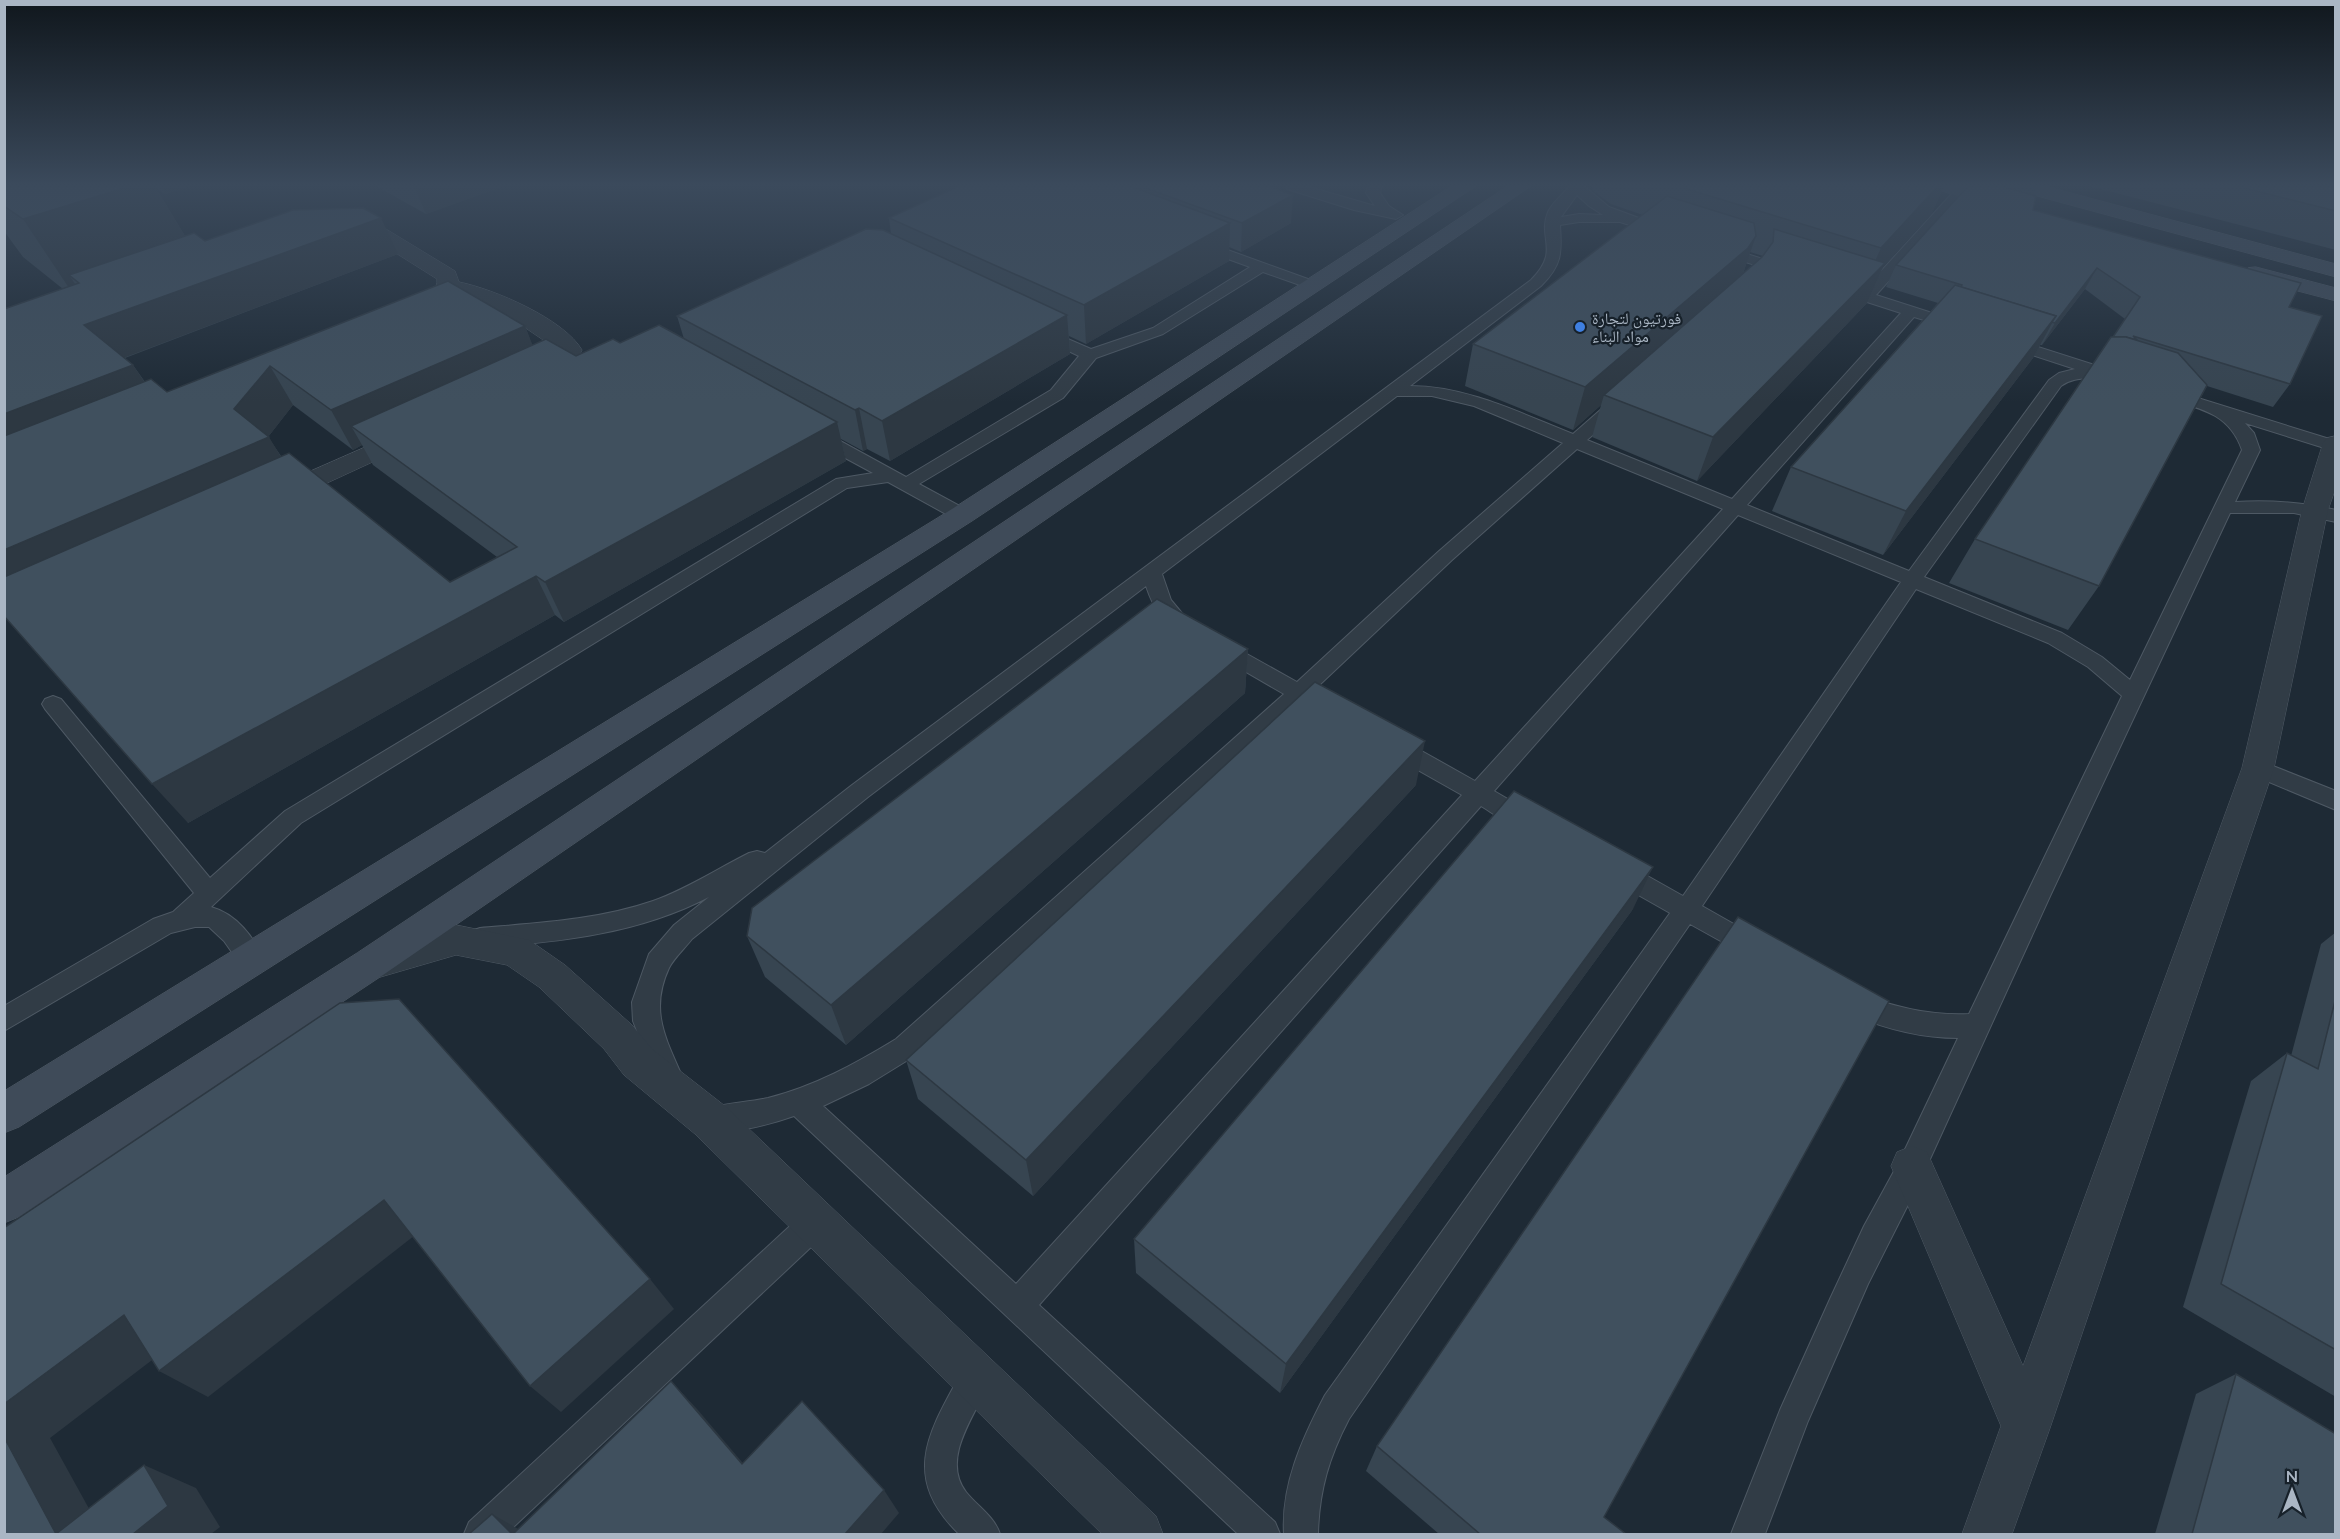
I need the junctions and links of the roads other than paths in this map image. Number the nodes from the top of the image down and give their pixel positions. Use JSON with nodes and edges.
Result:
{"nodes":[{"id":1,"x":421,"y":258,"type":"edge"},
{"id":2,"x":1236,"y":258,"type":"edge"},
{"id":3,"x":1351,"y":258,"type":"edge"},
{"id":4,"x":1415,"y":258,"type":"edge"},
{"id":5,"x":1553,"y":258,"type":"edge"},
{"id":6,"x":1744,"y":258,"type":"edge"},
{"id":7,"x":1898,"y":258,"type":"edge"},
{"id":8,"x":2288,"y":258,"type":"edge"},
{"id":9,"x":1748,"y":259,"type":"junction"},
{"id":10,"x":1261,"y":267,"type":"junction"},
{"id":11,"x":2234,"y":267,"type":"edge"},
{"id":12,"x":2336,"y":271,"type":"edge"},
{"id":13,"x":1801,"y":276,"type":"edge"},
{"id":14,"x":1823,"y":283,"type":"edge"},
{"id":15,"x":1749,"y":285,"type":"edge"},
{"id":16,"x":448,"y":286,"type":"junction"},
{"id":17,"x":1314,"y":286,"type":"junction"},
{"id":18,"x":2336,"y":295,"type":"edge"},
{"id":19,"x":1866,"y":297,"type":"junction"},
{"id":20,"x":1911,"y":311,"type":"junction"},
{"id":21,"x":400,"y":317,"type":"edge"},
{"id":22,"x":1944,"y":322,"type":"edge"},
{"id":23,"x":1026,"y":325,"type":"edge"},
{"id":24,"x":1989,"y":336,"type":"edge"},
{"id":25,"x":1090,"y":355,"type":"junction"},
{"id":26,"x":1637,"y":387,"type":"edge"},
{"id":27,"x":513,"y":388,"type":"edge"},
{"id":28,"x":2156,"y":389,"type":"edge"},
{"id":29,"x":1393,"y":391,"type":"junction"},
{"id":30,"x":2221,"y":410,"type":"junction"},
{"id":31,"x":801,"y":426,"type":"edge"},
{"id":32,"x":427,"y":428,"type":"edge"},
{"id":33,"x":1576,"y":441,"type":"junction"},
{"id":34,"x":2335,"y":445,"type":"edge"},
{"id":35,"x":899,"y":480,"type":"junction"},
{"id":36,"x":253,"y":507,"type":"edge"},
{"id":37,"x":1736,"y":507,"type":"junction"},
{"id":38,"x":2223,"y":508,"type":"junction"},
{"id":39,"x":2325,"y":513,"type":"edge"},
{"id":40,"x":962,"y":515,"type":"junction"},
{"id":41,"x":1152,"y":572,"type":"junction"},
{"id":42,"x":1913,"y":579,"type":"junction"},
{"id":43,"x":1299,"y":692,"type":"junction"},
{"id":44,"x":2134,"y":694,"type":"junction"},
{"id":45,"x":53,"y":705,"type":"edge"},
{"id":46,"x":1328,"y":709,"type":"edge"},
{"id":47,"x":1378,"y":737,"type":"edge"},
{"id":48,"x":2258,"y":768,"type":"junction"},
{"id":49,"x":1477,"y":793,"type":"junction"},
{"id":50,"x":2336,"y":801,"type":"edge"},
{"id":51,"x":1550,"y":833,"type":"edge"},
{"id":52,"x":800,"y":836,"type":"junction"},
{"id":53,"x":1603,"y":862,"type":"edge"},
{"id":54,"x":209,"y":894,"type":"junction"},
{"id":55,"x":1687,"y":909,"type":"junction"},
{"id":56,"x":182,"y":918,"type":"junction"},
{"id":57,"x":456,"y":940,"type":"junction"},
{"id":58,"x":1775,"y":959,"type":"edge"},
{"id":59,"x":252,"y":960,"type":"junction"},
{"id":60,"x":370,"y":964,"type":"junction"},
{"id":61,"x":1834,"y":993,"type":"edge"},
{"id":62,"x":4,"y":1020,"type":"edge"},
{"id":63,"x":1976,"y":1025,"type":"junction"},
{"id":64,"x":674,"y":1090,"type":"junction"},
{"id":65,"x":799,"y":1102,"type":"junction"},
{"id":66,"x":4,"y":1114,"type":"edge"},
{"id":67,"x":710,"y":1120,"type":"junction"},
{"id":68,"x":1912,"y":1166,"type":"junction"},
{"id":69,"x":4,"y":1202,"type":"edge"},
{"id":70,"x":815,"y":1222,"type":"junction"},
{"id":71,"x":1017,"y":1306,"type":"junction"},
{"id":72,"x":976,"y":1377,"type":"junction"},
{"id":73,"x":2026,"y":1428,"type":"junction"},
{"id":74,"x":481,"y":1534,"type":"edge"},
{"id":75,"x":983,"y":1534,"type":"edge"},
{"id":76,"x":1138,"y":1534,"type":"edge"},
{"id":77,"x":1263,"y":1534,"type":"edge"},
{"id":78,"x":1301,"y":1534,"type":"edge"},
{"id":79,"x":1748,"y":1534,"type":"edge"},
{"id":80,"x":1988,"y":1534,"type":"edge"}],
"edges":[{"from":1,"to":16,"type":"street"},
{"from":2,"to":10,"type":"lane"},
{"from":3,"to":17,"type":"main road"},
{"from":4,"to":60,"type":"main road"},
{"from":5,"to":29,"type":"lane"},
{"from":6,"to":9,"type":"lane"},
{"from":7,"to":19,"type":"lane"},
{"from":8,"to":12,"type":"main road"},
{"from":9,"to":13,"type":"lane"},
{"from":9,"to":15,"type":"lane"},
{"from":10,"to":17,"type":"lane"},
{"from":10,"to":25,"type":"lane"},
{"from":11,"to":18,"type":"main road"},
{"from":14,"to":19,"type":"lane"},
{"from":16,"to":21,"type":"street"},
{"from":16,"to":27,"type":"street"},
{"from":17,"to":40,"type":"main road"},
{"from":19,"to":20,"type":"lane"},
{"from":20,"to":22,"type":"lane"},
{"from":20,"to":37,"type":"lane"},
{"from":23,"to":25,"type":"lane"},
{"from":24,"to":42,"type":"lane"},
{"from":25,"to":35,"type":"lane"},
{"from":26,"to":33,"type":"lane"},
{"from":28,"to":30,"type":"lane"},
{"from":29,"to":33,"type":"lane"},
{"from":29,"to":41,"type":"lane"},
{"from":30,"to":34,"type":"lane"},
{"from":30,"to":38,"type":"lane"},
{"from":31,"to":35,"type":"lane"},
{"from":32,"to":36,"type":"street"},
{"from":33,"to":37,"type":"lane"},
{"from":33,"to":43,"type":"lane"},
{"from":34,"to":39,"type":"street"},
{"from":35,"to":40,"type":"lane"},
{"from":35,"to":54,"type":"lane"},
{"from":37,"to":42,"type":"lane"},
{"from":37,"to":49,"type":"lane"},
{"from":38,"to":39,"type":"lane"},
{"from":38,"to":44,"type":"lane"},
{"from":39,"to":48,"type":"street"},
{"from":40,"to":59,"type":"main road"},
{"from":41,"to":43,"type":"lane"},
{"from":41,"to":52,"type":"lane"},
{"from":42,"to":44,"type":"lane"},
{"from":42,"to":55,"type":"lane"},
{"from":43,"to":46,"type":"lane"},
{"from":43,"to":65,"type":"lane"},
{"from":44,"to":63,"type":"lane"},
{"from":45,"to":54,"type":"lane"},
{"from":47,"to":49,"type":"lane"},
{"from":48,"to":50,"type":"lane"},
{"from":48,"to":73,"type":"street"},
{"from":49,"to":51,"type":"lane"},
{"from":49,"to":71,"type":"lane"},
{"from":52,"to":57,"type":"lane"},
{"from":52,"to":64,"type":"lane"},
{"from":53,"to":55,"type":"lane"},
{"from":54,"to":56,"type":"lane"},
{"from":55,"to":58,"type":"lane"},
{"from":55,"to":78,"type":"lane"},
{"from":56,"to":59,"type":"lane"},
{"from":56,"to":62,"type":"lane"},
{"from":57,"to":60,"type":"street"},
{"from":57,"to":64,"type":"street"},
{"from":59,"to":66,"type":"main road"},
{"from":60,"to":69,"type":"main road"},
{"from":61,"to":63,"type":"lane"},
{"from":63,"to":68,"type":"lane"},
{"from":64,"to":67,"type":"street"},
{"from":65,"to":67,"type":"lane"},
{"from":65,"to":71,"type":"lane"},
{"from":67,"to":70,"type":"street"},
{"from":68,"to":73,"type":"street"},
{"from":68,"to":79,"type":"lane"},
{"from":70,"to":72,"type":"street"},
{"from":70,"to":74,"type":"lane"},
{"from":71,"to":77,"type":"lane"},
{"from":72,"to":75,"type":"lane"},
{"from":72,"to":76,"type":"street"},
{"from":73,"to":80,"type":"street"}]}
